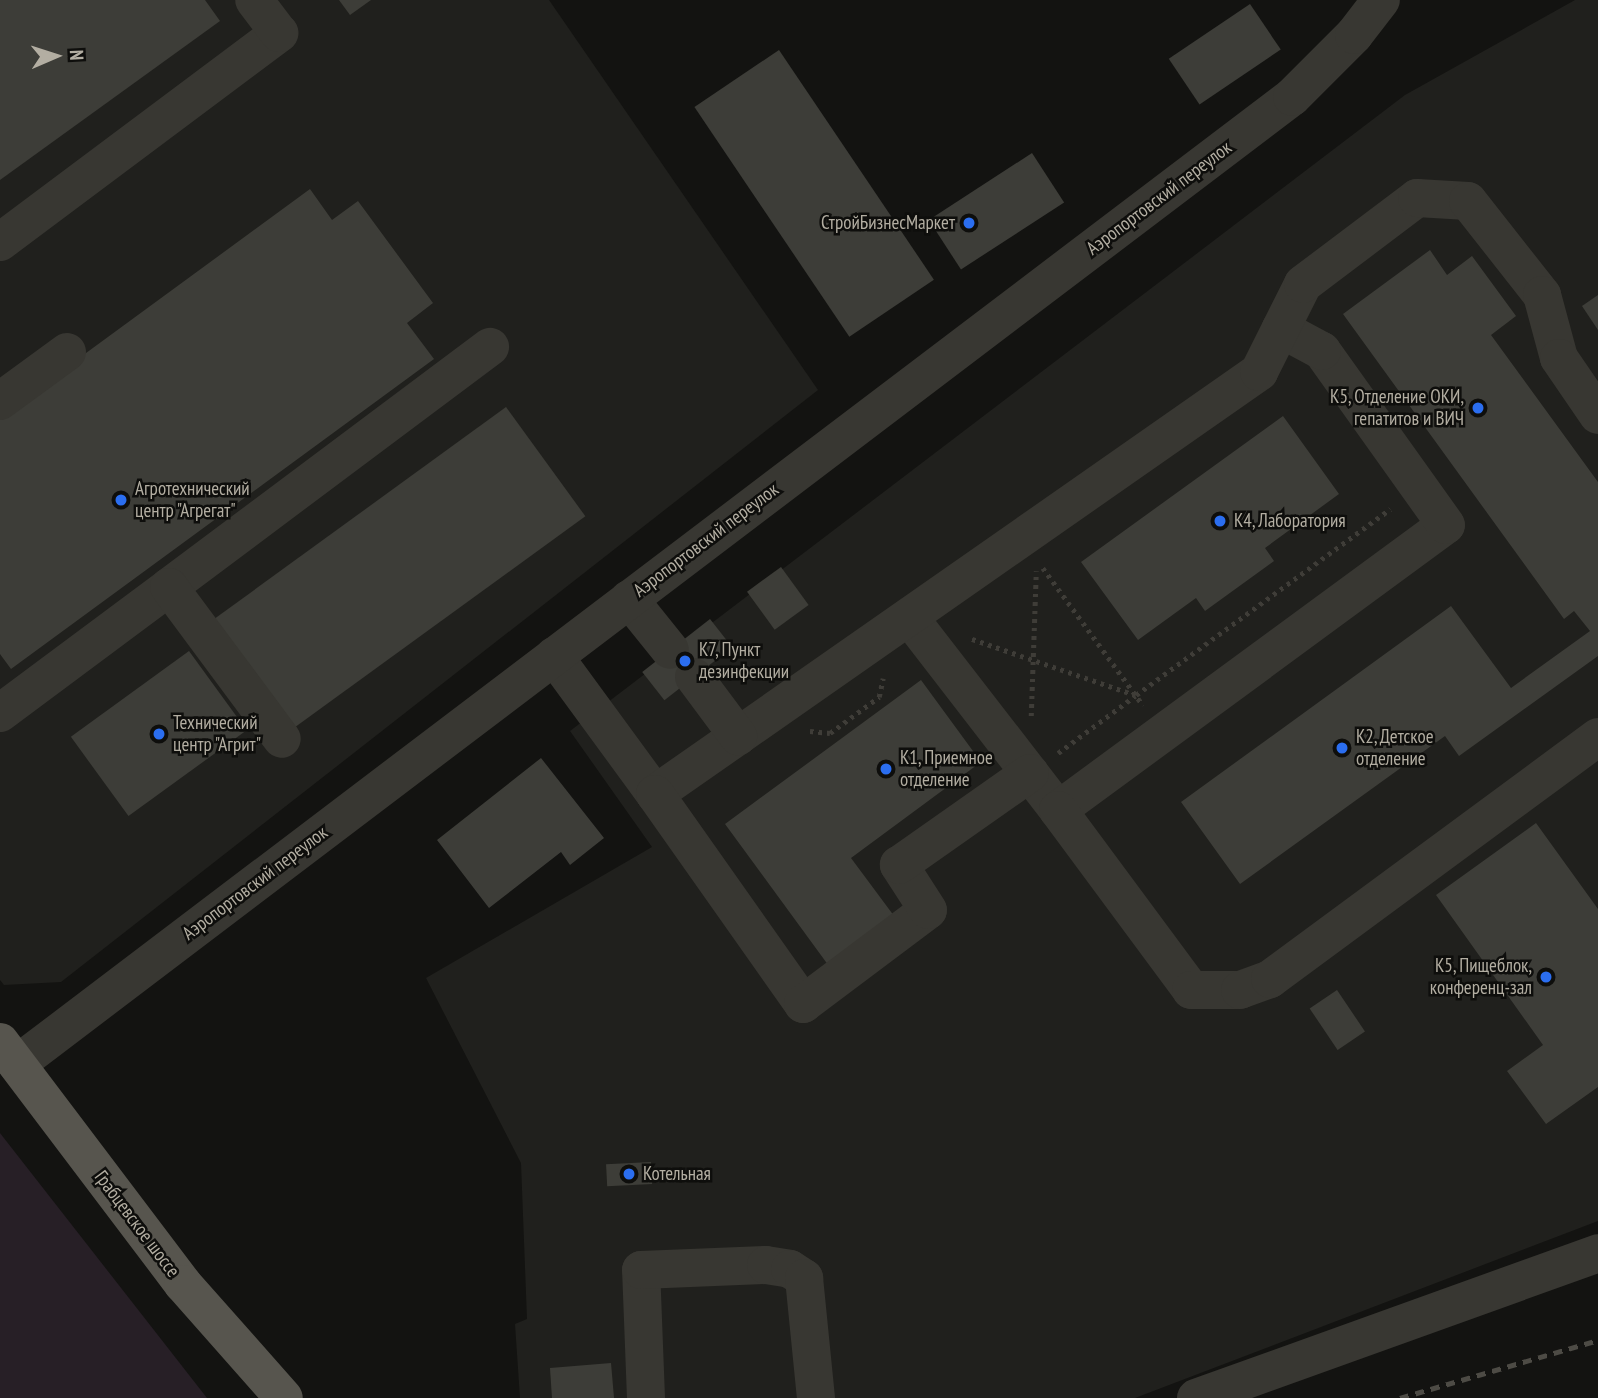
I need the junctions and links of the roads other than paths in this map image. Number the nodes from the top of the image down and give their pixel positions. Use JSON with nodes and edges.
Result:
{"nodes":[{"id":1,"x":254,"y":0,"type":"edge"},
{"id":2,"x":1381,"y":0,"type":"edge"},
{"id":3,"x":0,"y":242,"type":"edge"},
{"id":4,"x":1281,"y":329,"type":"junction"},
{"id":5,"x":490,"y":347,"type":"dead end"},
{"id":6,"x":67,"y":352,"type":"dead end"},
{"id":7,"x":0,"y":401,"type":"edge"},
{"id":8,"x":1598,"y":415,"type":"edge"},
{"id":9,"x":169,"y":587,"type":"junction"},
{"id":10,"x":629,"y":599,"type":"junction"},
{"id":11,"x":909,"y":617,"type":"junction"},
{"id":12,"x":554,"y":656,"type":"junction"},
{"id":13,"x":5,"y":699,"type":"edge"},
{"id":14,"x":737,"y":736,"type":"junction"},
{"id":15,"x":1598,"y":737,"type":"edge"},
{"id":16,"x":282,"y":739,"type":"dead end"},
{"id":17,"x":1030,"y":773,"type":"junction"},
{"id":18,"x":655,"y":794,"type":"junction"},
{"id":19,"x":1058,"y":810,"type":"junction"},
{"id":20,"x":8,"y":1053,"type":"edge"},
{"id":21,"x":1598,"y":1254,"type":"edge"},
{"id":22,"x":284,"y":1398,"type":"edge"},
{"id":23,"x":646,"y":1398,"type":"edge"},
{"id":24,"x":816,"y":1398,"type":"edge"},
{"id":25,"x":1196,"y":1398,"type":"edge"}],
"edges":[{"from":1,"to":3,"type":"street"},
{"from":2,"to":10,"type":"street","name":"Аэропортовский переулок"},
{"from":4,"to":8,"type":"street"},
{"from":4,"to":11,"type":"street"},
{"from":4,"to":19,"type":"street"},
{"from":5,"to":9,"type":"street"},
{"from":6,"to":7,"type":"street"},
{"from":9,"to":13,"type":"street"},
{"from":9,"to":16,"type":"street"},
{"from":10,"to":12,"type":"street","name":"Аэропортовский переулок"},
{"from":10,"to":14,"type":"street"},
{"from":11,"to":14,"type":"street"},
{"from":11,"to":17,"type":"street"},
{"from":12,"to":18,"type":"street"},
{"from":12,"to":20,"type":"street","name":"Аэропортовский переулок"},
{"from":14,"to":18,"type":"street"},
{"from":15,"to":19,"type":"street"},
{"from":17,"to":18,"type":"street"},
{"from":17,"to":19,"type":"street"},
{"from":20,"to":22,"type":"main road","name":"Грабцевское шоссе"},
{"from":21,"to":25,"type":"street"},
{"from":23,"to":24,"type":"street"}]}
